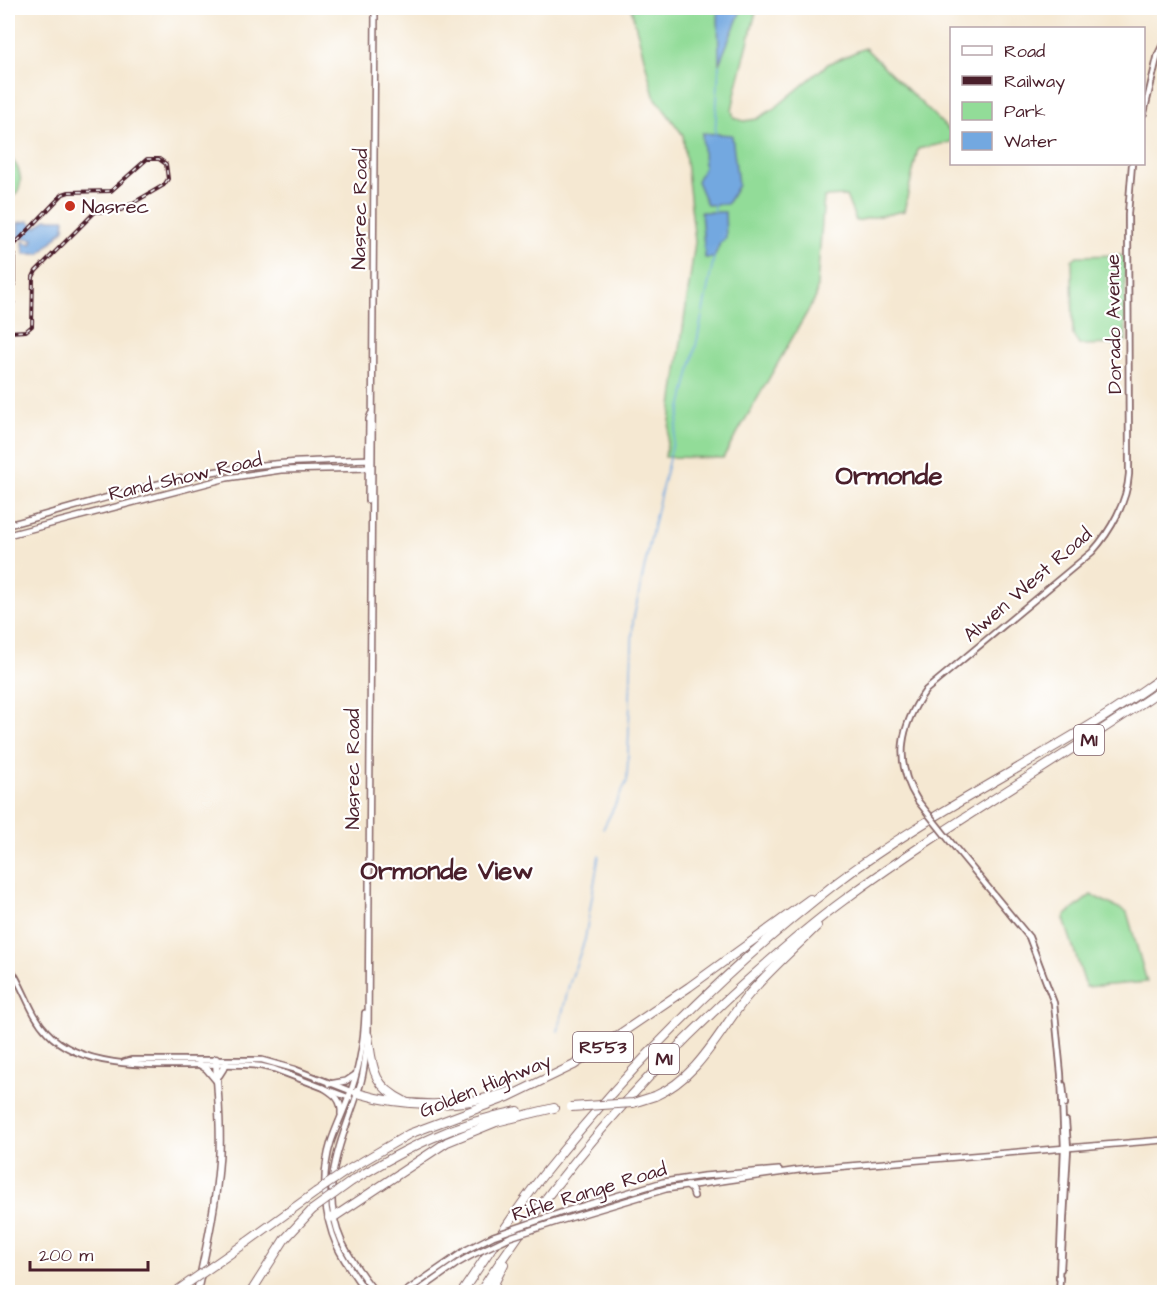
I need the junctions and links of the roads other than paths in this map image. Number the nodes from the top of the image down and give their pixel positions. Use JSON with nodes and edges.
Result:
{"nodes":[{"id":1,"x":375,"y":8,"type":"edge"},
{"id":2,"x":1164,"y":42,"type":"edge"},
{"id":3,"x":1164,"y":48,"type":"edge"},
{"id":4,"x":1154,"y":69,"type":"junction"},
{"id":5,"x":1145,"y":105,"type":"edge"},
{"id":6,"x":1132,"y":165,"type":"edge"},
{"id":7,"x":370,"y":459,"type":"junction"},
{"id":8,"x":370,"y":468,"type":"junction"},
{"id":9,"x":1128,"y":485,"type":"joint"},
{"id":10,"x":8,"y":525,"type":"edge"},
{"id":11,"x":8,"y":535,"type":"edge"},
{"id":12,"x":1164,"y":676,"type":"edge"},
{"id":13,"x":1164,"y":688,"type":"edge"},
{"id":14,"x":836,"y":884,"type":"junction"},
{"id":15,"x":844,"y":900,"type":"junction"},
{"id":16,"x":8,"y":965,"type":"edge"},
{"id":17,"x":368,"y":1036,"type":"junction"},
{"id":18,"x":124,"y":1062,"type":"junction"},
{"id":19,"x":216,"y":1062,"type":"junction"},
{"id":20,"x":199,"y":1064,"type":"junction"},
{"id":21,"x":226,"y":1064,"type":"junction"},
{"id":22,"x":357,"y":1073,"type":"junction"},
{"id":23,"x":547,"y":1080,"type":"junction"},
{"id":24,"x":218,"y":1082,"type":"junction"},
{"id":25,"x":327,"y":1086,"type":"junction"},
{"id":26,"x":353,"y":1095,"type":"junction"},
{"id":27,"x":410,"y":1104,"type":"junction"},
{"id":28,"x":554,"y":1108,"type":"junction"},
{"id":29,"x":339,"y":1121,"type":"junction"},
{"id":30,"x":1164,"y":1140,"type":"edge"},
{"id":31,"x":1066,"y":1148,"type":"junction"},
{"id":32,"x":799,"y":1170,"type":"junction"},
{"id":33,"x":687,"y":1186,"type":"junction"},
{"id":34,"x":694,"y":1197,"type":"dead end"},
{"id":35,"x":331,"y":1218,"type":"junction"},
{"id":36,"x":513,"y":1246,"type":"junction"},
{"id":37,"x":176,"y":1291,"type":"edge"},
{"id":38,"x":197,"y":1291,"type":"edge"},
{"id":39,"x":250,"y":1293,"type":"edge"},
{"id":40,"x":366,"y":1293,"type":"edge"},
{"id":41,"x":375,"y":1293,"type":"edge"},
{"id":42,"x":405,"y":1293,"type":"edge"},
{"id":43,"x":417,"y":1293,"type":"edge"},
{"id":44,"x":462,"y":1293,"type":"edge"},
{"id":45,"x":480,"y":1293,"type":"edge"},
{"id":46,"x":490,"y":1293,"type":"edge"},
{"id":47,"x":1059,"y":1293,"type":"edge"}],
"edges":[{"from":1,"to":7,"type":"main road","name":"Nasrec Road"},
{"from":2,"to":4,"type":"street"},
{"from":3,"to":4,"type":"street"},
{"from":4,"to":5,"type":"street"},
{"from":6,"to":9,"type":"street","name":"Dorado Avenue"},
{"from":7,"to":8,"type":"main road","name":"Nasrec Road"},
{"from":7,"to":10,"type":"main road","name":"Rand Show Road"},
{"from":8,"to":11,"type":"main road","name":"Rand Show Road"},
{"from":8,"to":17,"type":"main road","name":"Nasrec Road"},
{"from":8,"to":22,"type":"main road","name":"Nasrec Road"},
{"from":9,"to":31,"type":"street","name":"Alwen West Road","bridge":true},
{"from":12,"to":14,"type":"highway","number":"M1"},
{"from":13,"to":15,"type":"highway","number":"M1"},
{"from":14,"to":23,"type":"highway","name":"Golden Highway","number":"R553"},
{"from":14,"to":44,"type":"highway","number":"M1"},
{"from":15,"to":28,"type":"highway","name":"Golden Highway","bridge":true},
{"from":15,"to":36,"type":"highway","number":"M1"},
{"from":16,"to":18,"type":"street"},
{"from":17,"to":26,"type":"main road","name":"Nasrec Road"},
{"from":17,"to":27,"type":"highway"},
{"from":18,"to":19,"type":"street"},
{"from":18,"to":20,"type":"street"},
{"from":19,"to":20,"type":"street"},
{"from":19,"to":21,"type":"street"},
{"from":19,"to":24,"type":"main road"},
{"from":19,"to":25,"type":"street"},
{"from":20,"to":24,"type":"main road"},
{"from":21,"to":24,"type":"main road"},
{"from":21,"to":25,"type":"street"},
{"from":22,"to":25,"type":"main road"},
{"from":22,"to":26,"type":"main road","name":"Nasrec Road"},
{"from":23,"to":27,"type":"highway"},
{"from":23,"to":37,"type":"highway","name":"Golden Highway","number":"R553","bridge":true},
{"from":24,"to":38,"type":"main road"},
{"from":25,"to":26,"type":"street"},
{"from":25,"to":29,"type":"main road"},
{"from":26,"to":27,"type":"highway"},
{"from":26,"to":29,"type":"main road","name":"Nasrec Road"},
{"from":26,"to":35,"type":"main road","name":"Nasrec Road"},
{"from":28,"to":35,"type":"highway"},
{"from":28,"to":39,"type":"highway","name":"Golden Highway","bridge":true},
{"from":29,"to":35,"type":"main road","name":"Nasrec Road"},
{"from":30,"to":31,"type":"main road","name":"Rifle Range Road"},
{"from":31,"to":32,"type":"main road","name":"Rifle Range Road"},
{"from":31,"to":47,"type":"street","name":"Alwen West Road"},
{"from":32,"to":33,"type":"main road","name":"Rifle Range Road"},
{"from":32,"to":42,"type":"main road","name":"Rifle Range Road","bridge":true},
{"from":33,"to":34,"type":"main road"},
{"from":33,"to":43,"type":"main road","name":"Rifle Range Road","bridge":true},
{"from":35,"to":40,"type":"main road","name":"Nasrec Road"},
{"from":35,"to":41,"type":"main road","name":"Nasrec Road"},
{"from":36,"to":45,"type":"highway"},
{"from":36,"to":46,"type":"highway"}]}
